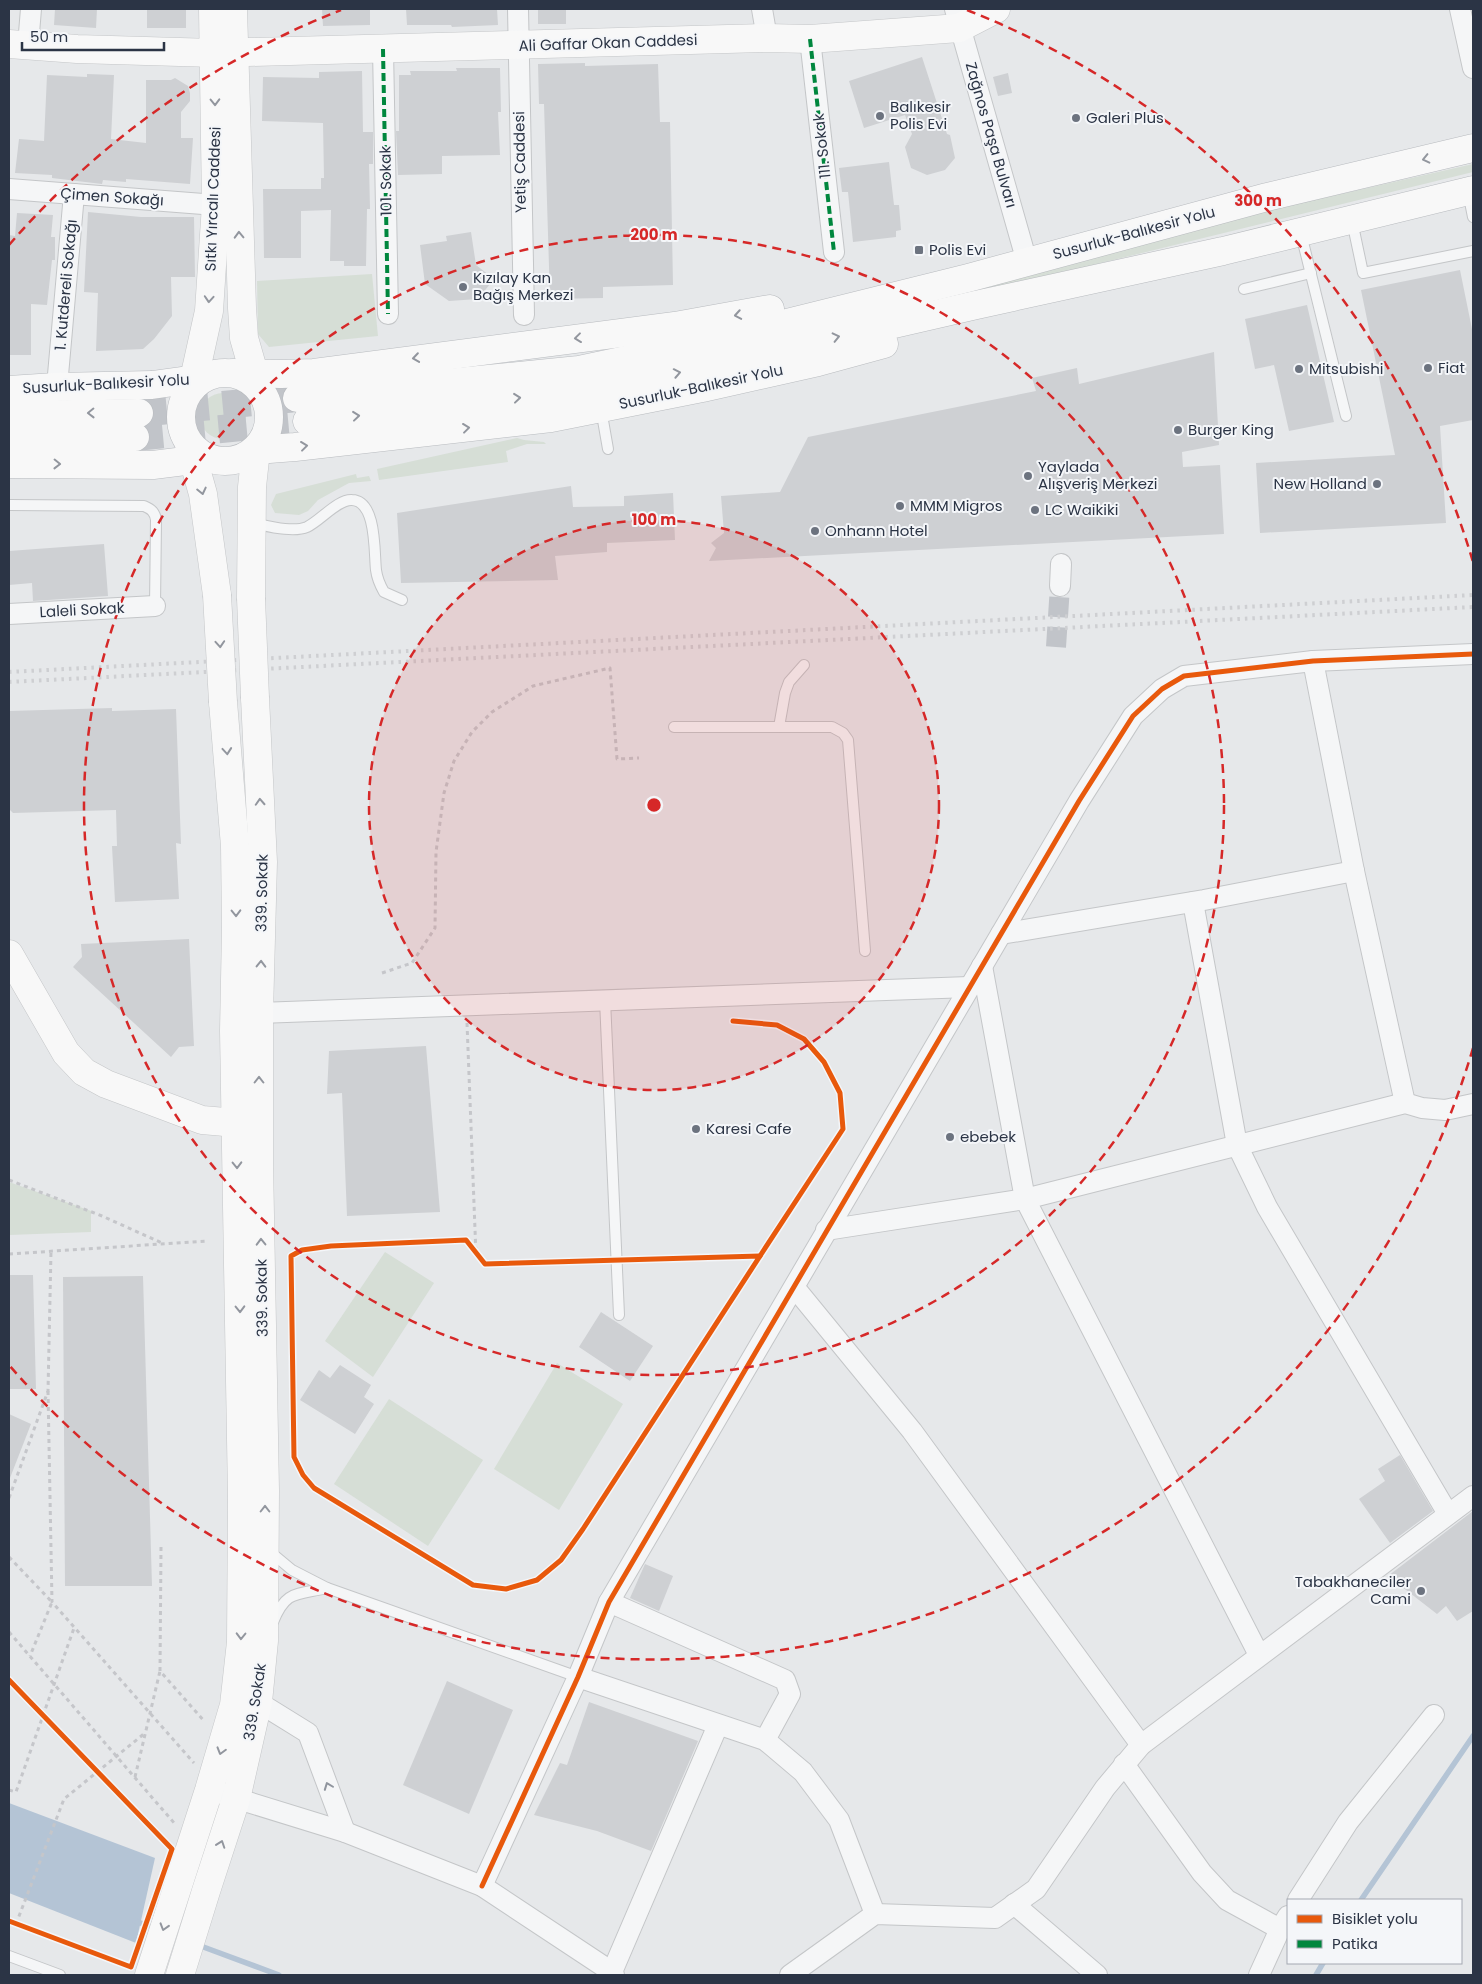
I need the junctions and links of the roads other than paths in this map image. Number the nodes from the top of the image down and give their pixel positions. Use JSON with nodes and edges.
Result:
{"nodes":[{"id":1,"x":31,"y":9,"type":"edge"},
{"id":2,"x":213,"y":9,"type":"edge"},
{"id":3,"x":234,"y":9,"type":"edge"},
{"id":4,"x":518,"y":9,"type":"edge"},
{"id":5,"x":762,"y":9,"type":"edge"},
{"id":6,"x":996,"y":9,"type":"edge"},
{"id":7,"x":1460,"y":9,"type":"edge"},
{"id":8,"x":957,"y":19,"type":"edge"},
{"id":9,"x":767,"y":38,"type":"junction"},
{"id":10,"x":810,"y":39,"type":"junction"},
{"id":11,"x":18,"y":45,"type":"edge"},
{"id":12,"x":518,"y":46,"type":"junction"},
{"id":13,"x":383,"y":49,"type":"junction"},
{"id":14,"x":224,"y":53,"type":"junction"},
{"id":15,"x":1473,"y":68,"type":"edge"},
{"id":16,"x":1473,"y":148,"type":"edge"},
{"id":17,"x":9,"y":189,"type":"edge"},
{"id":18,"x":74,"y":194,"type":"junction"},
{"id":19,"x":1472,"y":200,"type":"edge"},
{"id":20,"x":216,"y":206,"type":"junction"},
{"id":21,"x":1352,"y":220,"type":"junction"},
{"id":22,"x":1300,"y":232,"type":"junction"},
{"id":23,"x":1473,"y":251,"type":"edge"},
{"id":24,"x":834,"y":252,"type":"dead end"},
{"id":25,"x":1027,"y":262,"type":"junction"},
{"id":26,"x":1136,"y":271,"type":"junction"},
{"id":27,"x":1311,"y":273,"type":"junction"},
{"id":28,"x":1244,"y":289,"type":"dead end"},
{"id":29,"x":388,"y":314,"type":"dead end"},
{"id":30,"x":524,"y":315,"type":"dead end"},
{"id":31,"x":58,"y":375,"type":"dead end"},
{"id":32,"x":248,"y":378,"type":"junction"},
{"id":33,"x":196,"y":382,"type":"junction"},
{"id":34,"x":9,"y":390,"type":"edge"},
{"id":35,"x":601,"y":408,"type":"junction"},
{"id":36,"x":9,"y":415,"type":"edge"},
{"id":37,"x":1346,"y":416,"type":"dead end"},
{"id":38,"x":9,"y":439,"type":"edge"},
{"id":39,"x":608,"y":449,"type":"dead end"},
{"id":40,"x":256,"y":450,"type":"junction"},
{"id":41,"x":197,"y":454,"type":"junction"},
{"id":42,"x":9,"y":464,"type":"edge"},
{"id":43,"x":9,"y":505,"type":"edge"},
{"id":44,"x":252,"y":523,"type":"junction"},
{"id":45,"x":1061,"y":564,"type":"dead end"},
{"id":46,"x":1060,"y":586,"type":"tunnel mouth"},
{"id":47,"x":402,"y":600,"type":"dead end"},
{"id":48,"x":155,"y":606,"type":"joint"},
{"id":49,"x":9,"y":614,"type":"edge"},
{"id":50,"x":1473,"y":654,"type":"edge"},
{"id":51,"x":1313,"y":661,"type":"junction"},
{"id":52,"x":804,"y":664,"type":"dead end"},
{"id":53,"x":674,"y":727,"type":"dead end"},
{"id":54,"x":779,"y":728,"type":"junction"},
{"id":55,"x":1354,"y":871,"type":"junction"},
{"id":56,"x":1193,"y":902,"type":"junction"},
{"id":57,"x":1001,"y":934,"type":"junction"},
{"id":58,"x":865,"y":951,"type":"dead end"},
{"id":59,"x":9,"y":954,"type":"edge"},
{"id":60,"x":982,"y":966,"type":"junction"},
{"id":61,"x":969,"y":987,"type":"junction"},
{"id":62,"x":604,"y":1000,"type":"junction"},
{"id":63,"x":260,"y":1013,"type":"junction"},
{"id":64,"x":1405,"y":1103,"type":"junction"},
{"id":65,"x":1473,"y":1104,"type":"edge"},
{"id":66,"x":237,"y":1123,"type":"junction"},
{"id":67,"x":1237,"y":1146,"type":"junction"},
{"id":68,"x":1025,"y":1198,"type":"junction"},
{"id":69,"x":826,"y":1230,"type":"junction"},
{"id":70,"x":795,"y":1288,"type":"junction"},
{"id":71,"x":619,"y":1315,"type":"dead end"},
{"id":72,"x":1473,"y":1496,"type":"edge"},
{"id":73,"x":1448,"y":1514,"type":"junction"},
{"id":74,"x":267,"y":1582,"type":"junction"},
{"id":75,"x":327,"y":1588,"type":"junction"},
{"id":76,"x":609,"y":1602,"type":"junction"},
{"id":77,"x":1259,"y":1655,"type":"junction"},
{"id":78,"x":578,"y":1677,"type":"junction"},
{"id":79,"x":258,"y":1702,"type":"junction"},
{"id":80,"x":1434,"y":1715,"type":"dead end"},
{"id":81,"x":718,"y":1725,"type":"junction"},
{"id":82,"x":765,"y":1740,"type":"junction"},
{"id":83,"x":1141,"y":1745,"type":"junction"},
{"id":84,"x":1124,"y":1764,"type":"junction"},
{"id":85,"x":209,"y":1790,"type":"junction"},
{"id":86,"x":236,"y":1799,"type":"junction"},
{"id":87,"x":345,"y":1832,"type":"junction"},
{"id":88,"x":482,"y":1886,"type":"junction"},
{"id":89,"x":1299,"y":1899,"type":"edge"},
{"id":90,"x":1014,"y":1904,"type":"junction"},
{"id":91,"x":875,"y":1914,"type":"junction"},
{"id":92,"x":1284,"y":1923,"type":"edge"},
{"id":93,"x":9,"y":1956,"type":"edge"},
{"id":94,"x":613,"y":1974,"type":"edge"},
{"id":95,"x":60,"y":1975,"type":"edge"},
{"id":96,"x":149,"y":1975,"type":"edge"},
{"id":97,"x":180,"y":1975,"type":"edge"},
{"id":98,"x":790,"y":1975,"type":"edge"},
{"id":99,"x":1097,"y":1975,"type":"edge"},
{"id":100,"x":1259,"y":1975,"type":"edge"}],
"edges":[{"from":1,"to":11,"type":"street"},
{"from":2,"to":14,"type":"main road","name":"Sıtkı Yırcalı Caddesi"},
{"from":3,"to":14,"type":"main road","name":"Sıtkı Yırcalı Caddesi"},
{"from":4,"to":12,"type":"street","name":"Yetiş Caddesi"},
{"from":5,"to":9,"type":"street"},
{"from":6,"to":8,"type":"main road","name":"Ali Gaffar Okan Caddesi"},
{"from":7,"to":15,"type":"street"},
{"from":8,"to":10,"type":"main road","name":"Ali Gaffar Okan Caddesi"},
{"from":8,"to":25,"type":"street","name":"Zağnos Paşa Bulvarı"},
{"from":9,"to":10,"type":"main road","name":"Ali Gaffar Okan Caddesi"},
{"from":9,"to":12,"type":"main road","name":"Ali Gaffar Okan Caddesi"},
{"from":10,"to":24,"type":"street","name":"111. Sokak"},
{"from":11,"to":14,"type":"main road","name":"Ali Gaffar Okan Caddesi"},
{"from":12,"to":13,"type":"main road","name":"Ali Gaffar Okan Caddesi"},
{"from":12,"to":30,"type":"street","name":"Yetiş Caddesi"},
{"from":13,"to":14,"type":"main road","name":"Ali Gaffar Okan Caddesi"},
{"from":13,"to":29,"type":"street","name":"101. Sokak"},
{"from":14,"to":20,"type":"main road","name":"Sıtkı Yırcalı Caddesi","one_way":true},
{"from":32,"to":14,"type":"main road","name":"Sıtkı Yırcalı Caddesi","one_way":true},
{"from":16,"to":25,"type":"main road","name":"Susurluk-Balıkesir Yolu","one_way":true},
{"from":17,"to":18,"type":"street","name":"Çimen Sokağı"},
{"from":18,"to":20,"type":"street","name":"Çimen Sokağı"},
{"from":18,"to":31,"type":"street","name":"1. Kutdereli Sokağı"},
{"from":19,"to":21,"type":"main road","name":"Susurluk-Balıkesir Yolu"},
{"from":20,"to":33,"type":"main road","name":"Sıtkı Yırcalı Caddesi","one_way":true},
{"from":21,"to":22,"type":"main road","name":"Susurluk-Balıkesir Yolu"},
{"from":21,"to":23,"type":"lane"},
{"from":22,"to":26,"type":"main road","name":"Susurluk-Balıkesir Yolu"},
{"from":22,"to":27,"type":"lane"},
{"from":25,"to":26,"type":"main road","name":"Susurluk-Balıkesir Yolu","one_way":true},
{"from":25,"to":32,"type":"main road","name":"Susurluk-Balıkesir Yolu","one_way":true},
{"from":26,"to":35,"type":"main road","name":"Susurluk-Balıkesir Yolu"},
{"from":27,"to":28,"type":"lane"},
{"from":27,"to":37,"type":"lane"},
{"from":32,"to":33,"type":"main road"},
{"from":32,"to":40,"type":"main road"},
{"from":33,"to":34,"type":"main road","name":"Susurluk-Balıkesir Yolu"},
{"from":33,"to":41,"type":"main road"},
{"from":35,"to":39,"type":"lane"},
{"from":40,"to":35,"type":"main road","name":"Susurluk-Balıkesir Yolu","one_way":true},
{"from":38,"to":36,"type":"main road","name":"Susurluk-Balıkesir Yolu","one_way":true},
{"from":40,"to":41,"type":"main road"},
{"from":40,"to":44,"type":"main road","name":"339. Sokak"},
{"from":42,"to":41,"type":"main road","one_way":true},
{"from":41,"to":66,"type":"main road","name":"339. Sokak","one_way":true,"bridge":true},
{"from":43,"to":48,"type":"lane"},
{"from":44,"to":47,"type":"lane"},
{"from":63,"to":44,"type":"main road","name":"339. Sokak","one_way":true,"bridge":true},
{"from":45,"to":46,"type":"street"},
{"from":48,"to":49,"type":"street","name":"Laleli Sokak"},
{"from":50,"to":51,"type":"street"},
{"from":51,"to":55,"type":"street"},
{"from":51,"to":57,"type":"street"},
{"from":52,"to":54,"type":"lane"},
{"from":53,"to":54,"type":"lane"},
{"from":54,"to":58,"type":"lane"},
{"from":55,"to":56,"type":"street"},
{"from":55,"to":64,"type":"street"},
{"from":56,"to":57,"type":"street"},
{"from":56,"to":67,"type":"street"},
{"from":57,"to":60,"type":"street"},
{"from":59,"to":66,"type":"main road"},
{"from":60,"to":61,"type":"street"},
{"from":60,"to":68,"type":"street"},
{"from":61,"to":62,"type":"street"},
{"from":61,"to":69,"type":"street"},
{"from":62,"to":63,"type":"street"},
{"from":62,"to":71,"type":"lane"},
{"from":74,"to":63,"type":"main road","name":"339. Sokak","one_way":true},
{"from":64,"to":65,"type":"street"},
{"from":64,"to":67,"type":"street"},
{"from":66,"to":74,"type":"main road","name":"339. Sokak","one_way":true},
{"from":67,"to":68,"type":"street"},
{"from":67,"to":73,"type":"street"},
{"from":68,"to":69,"type":"street"},
{"from":68,"to":77,"type":"street"},
{"from":69,"to":70,"type":"street"},
{"from":70,"to":76,"type":"street"},
{"from":70,"to":83,"type":"street"},
{"from":72,"to":73,"type":"street"},
{"from":73,"to":77,"type":"street"},
{"from":74,"to":75,"type":"lane"},
{"from":74,"to":75,"type":"lane"},
{"from":74,"to":79,"type":"main road","name":"339. Sokak"},
{"from":74,"to":85,"type":"main road","name":"339. Sokak","one_way":true},
{"from":75,"to":78,"type":"lane"},
{"from":76,"to":78,"type":"street"},
{"from":76,"to":82,"type":"street"},
{"from":77,"to":83,"type":"street"},
{"from":78,"to":81,"type":"street"},
{"from":78,"to":88,"type":"street"},
{"from":79,"to":86,"type":"main road","name":"339. Sokak"},
{"from":87,"to":79,"type":"street","one_way":true},
{"from":80,"to":89,"type":"street"},
{"from":81,"to":82,"type":"street"},
{"from":81,"to":94,"type":"street"},
{"from":82,"to":91,"type":"street"},
{"from":83,"to":84,"type":"street"},
{"from":84,"to":90,"type":"street"},
{"from":84,"to":92,"type":"street"},
{"from":85,"to":86,"type":"street"},
{"from":85,"to":96,"type":"main road","name":"339. Sokak","one_way":true},
{"from":86,"to":87,"type":"street"},
{"from":97,"to":86,"type":"main road","name":"339. Sokak","one_way":true},
{"from":87,"to":88,"type":"street"},
{"from":88,"to":94,"type":"street"},
{"from":90,"to":91,"type":"street"},
{"from":90,"to":99,"type":"street"},
{"from":91,"to":98,"type":"street"},
{"from":92,"to":100,"type":"street"},
{"from":93,"to":95,"type":"lane"}]}
